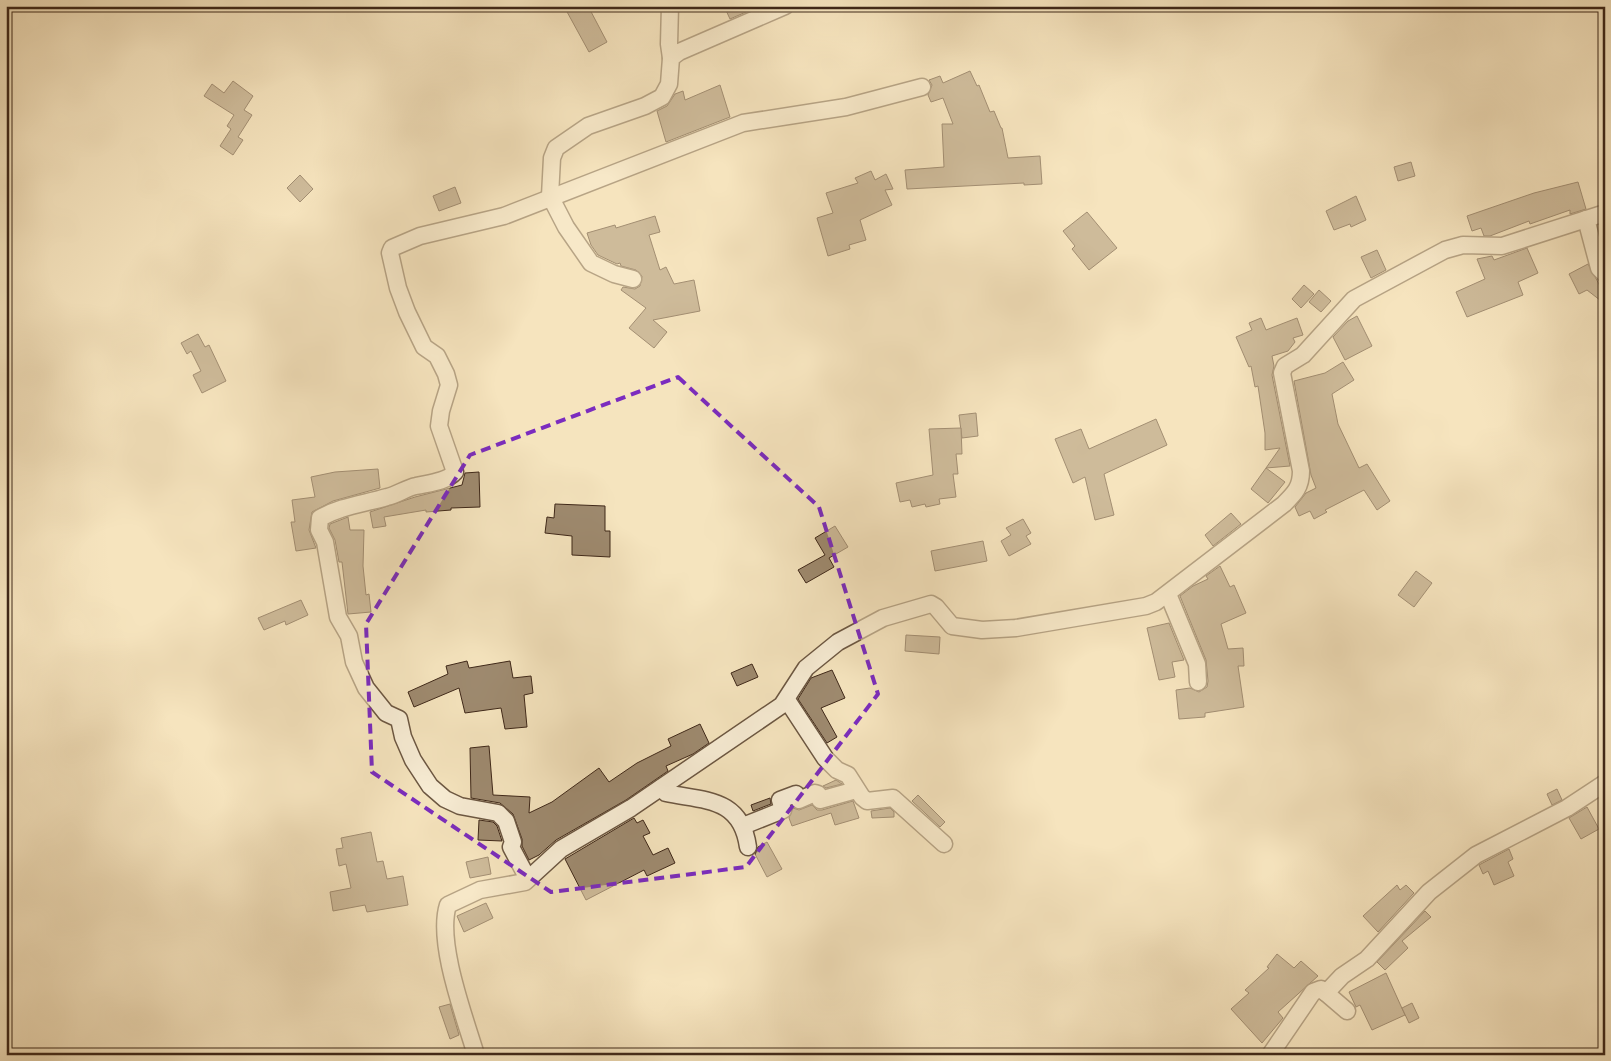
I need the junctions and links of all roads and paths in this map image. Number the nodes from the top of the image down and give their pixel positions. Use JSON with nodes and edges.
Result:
{"nodes":[{"id":1,"x":670,"y":6,"type":"edge"},
{"id":2,"x":786,"y":6,"type":"edge"},
{"id":3,"x":672,"y":58,"type":"junction"},
{"id":4,"x":922,"y":87,"type":"dead end"},
{"id":5,"x":550,"y":196,"type":"junction"},
{"id":6,"x":1605,"y":213,"type":"edge"},
{"id":7,"x":1586,"y":220,"type":"junction"},
{"id":8,"x":1605,"y":274,"type":"edge"},
{"id":9,"x":633,"y":279,"type":"dead end"},
{"id":10,"x":1168,"y":594,"type":"junction"},
{"id":11,"x":1198,"y":682,"type":"dead end"},
{"id":12,"x":787,"y":700,"type":"junction"},
{"id":13,"x":1605,"y":783,"type":"edge"},
{"id":14,"x":661,"y":788,"type":"junction"},
{"id":15,"x":856,"y":790,"type":"junction"},
{"id":16,"x":743,"y":826,"type":"junction"},
{"id":17,"x":944,"y":844,"type":"dead end"},
{"id":18,"x":748,"y":847,"type":"dead end"},
{"id":19,"x":528,"y":880,"type":"junction"},
{"id":20,"x":1326,"y":993,"type":"junction"},
{"id":21,"x":1347,"y":1012,"type":"dead end"},
{"id":22,"x":476,"y":1055,"type":"edge"},
{"id":23,"x":1270,"y":1055,"type":"edge"}],
"edges":[{"from":1,"to":3,"type":"street"},
{"from":2,"to":3,"type":"street"},
{"from":3,"to":5,"type":"street"},
{"from":4,"to":5,"type":"street"},
{"from":5,"to":9,"type":"street"},
{"from":5,"to":19,"type":"street"},
{"from":6,"to":7,"type":"street"},
{"from":7,"to":8,"type":"street"},
{"from":7,"to":10,"type":"street"},
{"from":10,"to":11,"type":"street"},
{"from":10,"to":12,"type":"street"},
{"from":12,"to":14,"type":"street"},
{"from":12,"to":15,"type":"street"},
{"from":13,"to":20,"type":"street"},
{"from":14,"to":16,"type":"street"},
{"from":14,"to":19,"type":"street"},
{"from":15,"to":16,"type":"street"},
{"from":15,"to":17,"type":"street"},
{"from":16,"to":18,"type":"street"},
{"from":19,"to":22,"type":"street"},
{"from":20,"to":21,"type":"street"},
{"from":20,"to":23,"type":"street"}]}
